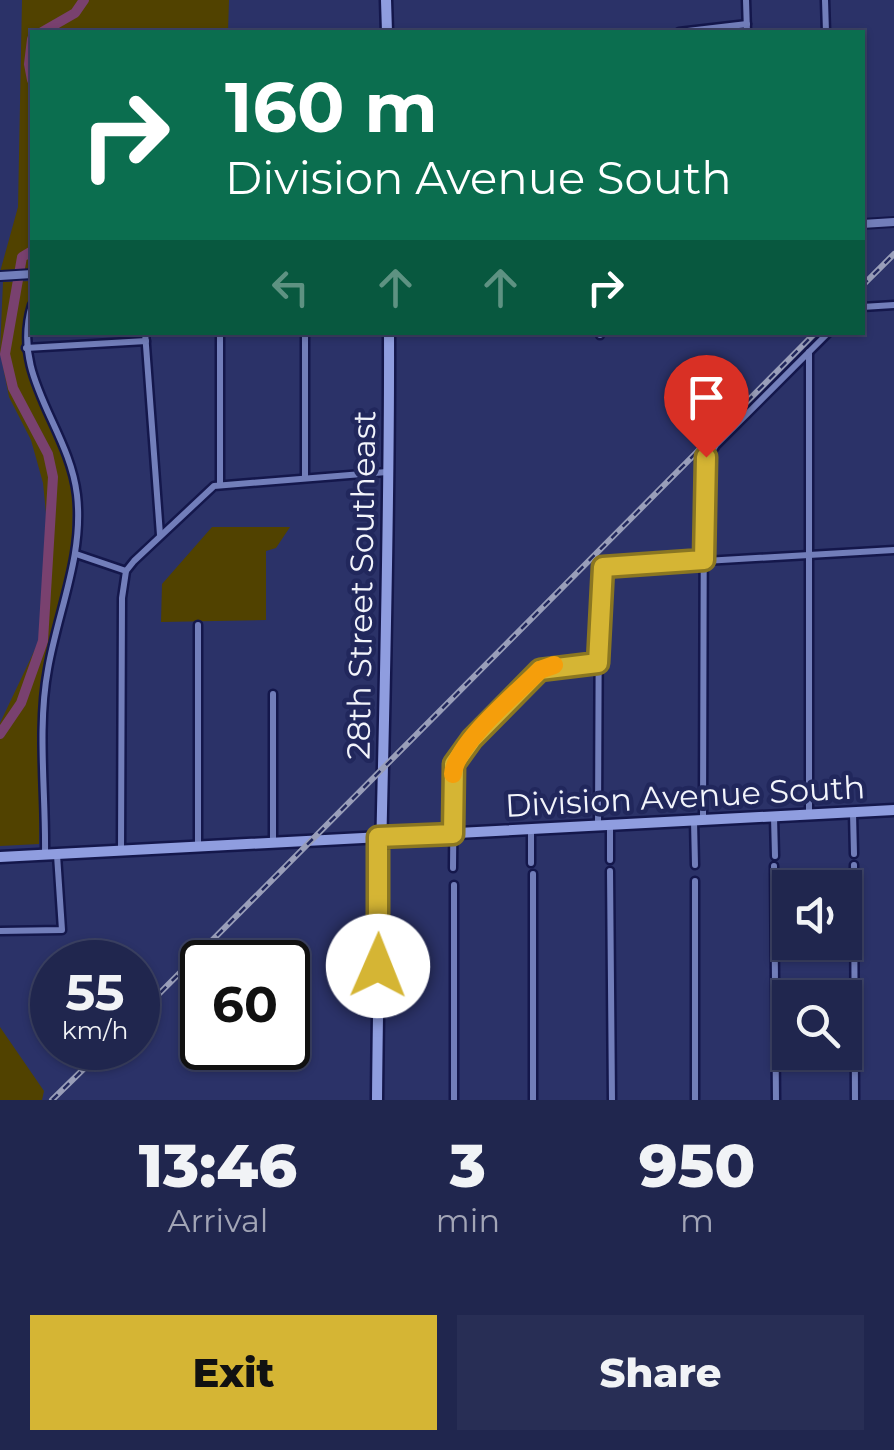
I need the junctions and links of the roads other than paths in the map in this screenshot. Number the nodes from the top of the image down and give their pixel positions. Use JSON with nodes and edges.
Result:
{"nodes":[{"id":1,"x":386,"y":0,"type":"edge"},
{"id":2,"x":746,"y":0,"type":"edge"},
{"id":3,"x":825,"y":0,"type":"edge"},
{"id":4,"x":747,"y":28,"type":"edge"},
{"id":5,"x":386,"y":30,"type":"edge"},
{"id":6,"x":713,"y":30,"type":"edge"},
{"id":7,"x":826,"y":30,"type":"edge"},
{"id":8,"x":894,"y":222,"type":"edge"},
{"id":9,"x":865,"y":224,"type":"edge"},
{"id":10,"x":30,"y":274,"type":"edge"},
{"id":11,"x":3,"y":276,"type":"edge"},
{"id":12,"x":894,"y":305,"type":"edge"},
{"id":13,"x":865,"y":307,"type":"edge"},
{"id":14,"x":30,"y":319,"type":"edge"},
{"id":15,"x":220,"y":335,"type":"edge"},
{"id":16,"x":306,"y":335,"type":"edge"},
{"id":17,"x":389,"y":335,"type":"edge"},
{"id":18,"x":825,"y":335,"type":"edge"},
{"id":19,"x":146,"y":336,"type":"edge"},
{"id":20,"x":26,"y":348,"type":"junction"},
{"id":21,"x":809,"y":352,"type":"junction"},
{"id":22,"x":388,"y":472,"type":"junction"},
{"id":23,"x":305,"y":478,"type":"junction"},
{"id":24,"x":220,"y":484,"type":"junction"},
{"id":25,"x":160,"y":536,"type":"junction"},
{"id":26,"x":894,"y":550,"type":"edge"},
{"id":27,"x":76,"y":554,"type":"junction"},
{"id":28,"x":809,"y":555,"type":"junction"},
{"id":29,"x":704,"y":560,"type":"junction"},
{"id":30,"x":126,"y":570,"type":"junction"},
{"id":31,"x":198,"y":625,"type":"dead end"},
{"id":32,"x":598,"y":663,"type":"junction"},
{"id":33,"x":273,"y":694,"type":"dead end"},
{"id":34,"x":894,"y":810,"type":"edge"},
{"id":35,"x":853,"y":812,"type":"junction"},
{"id":36,"x":809,"y":814,"type":"junction"},
{"id":37,"x":774,"y":816,"type":"junction"},
{"id":38,"x":699,"y":820,"type":"junction"},
{"id":39,"x":604,"y":825,"type":"junction"},
{"id":40,"x":532,"y":829,"type":"junction"},
{"id":41,"x":453,"y":834,"type":"junction"},
{"id":42,"x":378,"y":837,"type":"junction"},
{"id":43,"x":273,"y":842,"type":"junction"},
{"id":44,"x":198,"y":846,"type":"junction"},
{"id":45,"x":121,"y":851,"type":"junction"},
{"id":46,"x":51,"y":854,"type":"junction"},
{"id":47,"x":854,"y":854,"type":"dead end"},
{"id":48,"x":774,"y":856,"type":"dead end"},
{"id":49,"x":0,"y":857,"type":"edge"},
{"id":50,"x":610,"y":860,"type":"dead end"},
{"id":51,"x":532,"y":863,"type":"dead end"},
{"id":52,"x":695,"y":865,"type":"dead end"},
{"id":53,"x":854,"y":865,"type":"dead end"},
{"id":54,"x":774,"y":866,"type":"dead end"},
{"id":55,"x":454,"y":868,"type":"dead end"},
{"id":56,"x":610,"y":871,"type":"dead end"},
{"id":57,"x":533,"y":874,"type":"dead end"},
{"id":58,"x":695,"y":881,"type":"dead end"},
{"id":59,"x":454,"y":884,"type":"dead end"},
{"id":60,"x":0,"y":932,"type":"edge"},
{"id":61,"x":378,"y":1100,"type":"edge"},
{"id":62,"x":454,"y":1100,"type":"edge"},
{"id":63,"x":532,"y":1100,"type":"edge"},
{"id":64,"x":612,"y":1100,"type":"edge"},
{"id":65,"x":695,"y":1100,"type":"edge"},
{"id":66,"x":776,"y":1100,"type":"edge"},
{"id":67,"x":856,"y":1100,"type":"edge"}],
"edges":[{"from":1,"to":5,"type":"main road"},
{"from":2,"to":4,"type":"street"},
{"from":3,"to":7,"type":"street"},
{"from":4,"to":6,"type":"street"},
{"from":8,"to":9,"type":"street"},
{"from":10,"to":11,"type":"street"},
{"from":12,"to":13,"type":"street"},
{"from":14,"to":20,"type":"street"},
{"from":15,"to":24,"type":"street"},
{"from":16,"to":23,"type":"street"},
{"from":17,"to":22,"type":"main road","name":"28th Street Southeast"},
{"from":18,"to":21,"type":"street"},
{"from":19,"to":20,"type":"street"},
{"from":19,"to":25,"type":"street"},
{"from":20,"to":27,"type":"street"},
{"from":21,"to":28,"type":"street"},
{"from":21,"to":29,"type":"street"},
{"from":22,"to":23,"type":"street"},
{"from":22,"to":42,"type":"main road","name":"28th Street Southeast"},
{"from":23,"to":24,"type":"street"},
{"from":24,"to":25,"type":"street"},
{"from":25,"to":30,"type":"street"},
{"from":26,"to":28,"type":"street"},
{"from":27,"to":30,"type":"street"},
{"from":27,"to":46,"type":"street"},
{"from":28,"to":29,"type":"street"},
{"from":28,"to":36,"type":"street"},
{"from":29,"to":32,"type":"street"},
{"from":29,"to":38,"type":"street"},
{"from":30,"to":45,"type":"street"},
{"from":31,"to":44,"type":"street"},
{"from":32,"to":39,"type":"street"},
{"from":32,"to":41,"type":"street"},
{"from":33,"to":43,"type":"street"},
{"from":34,"to":35,"type":"main road","name":"Division Avenue South"},
{"from":35,"to":36,"type":"main road","name":"Division Avenue South"},
{"from":35,"to":47,"type":"street"},
{"from":36,"to":37,"type":"main road","name":"Division Avenue South"},
{"from":37,"to":38,"type":"main road","name":"Division Avenue South"},
{"from":37,"to":48,"type":"street"},
{"from":38,"to":39,"type":"main road","name":"Division Avenue South"},
{"from":38,"to":52,"type":"street"},
{"from":39,"to":40,"type":"main road","name":"Division Avenue South"},
{"from":39,"to":50,"type":"street"},
{"from":40,"to":41,"type":"main road","name":"Division Avenue South"},
{"from":40,"to":51,"type":"street"},
{"from":41,"to":42,"type":"main road","name":"Division Avenue South"},
{"from":41,"to":55,"type":"street"},
{"from":42,"to":43,"type":"main road","name":"Division Avenue South"},
{"from":42,"to":61,"type":"main road","name":"28th Street Southeast"},
{"from":43,"to":44,"type":"main road","name":"Division Avenue South"},
{"from":44,"to":45,"type":"main road","name":"Division Avenue South"},
{"from":45,"to":46,"type":"main road","name":"Division Avenue South"},
{"from":46,"to":49,"type":"main road","name":"Division Avenue South"},
{"from":46,"to":60,"type":"street"},
{"from":53,"to":67,"type":"street"},
{"from":54,"to":66,"type":"street"},
{"from":56,"to":64,"type":"street"},
{"from":57,"to":63,"type":"street"},
{"from":58,"to":65,"type":"street"},
{"from":59,"to":62,"type":"street"}]}
